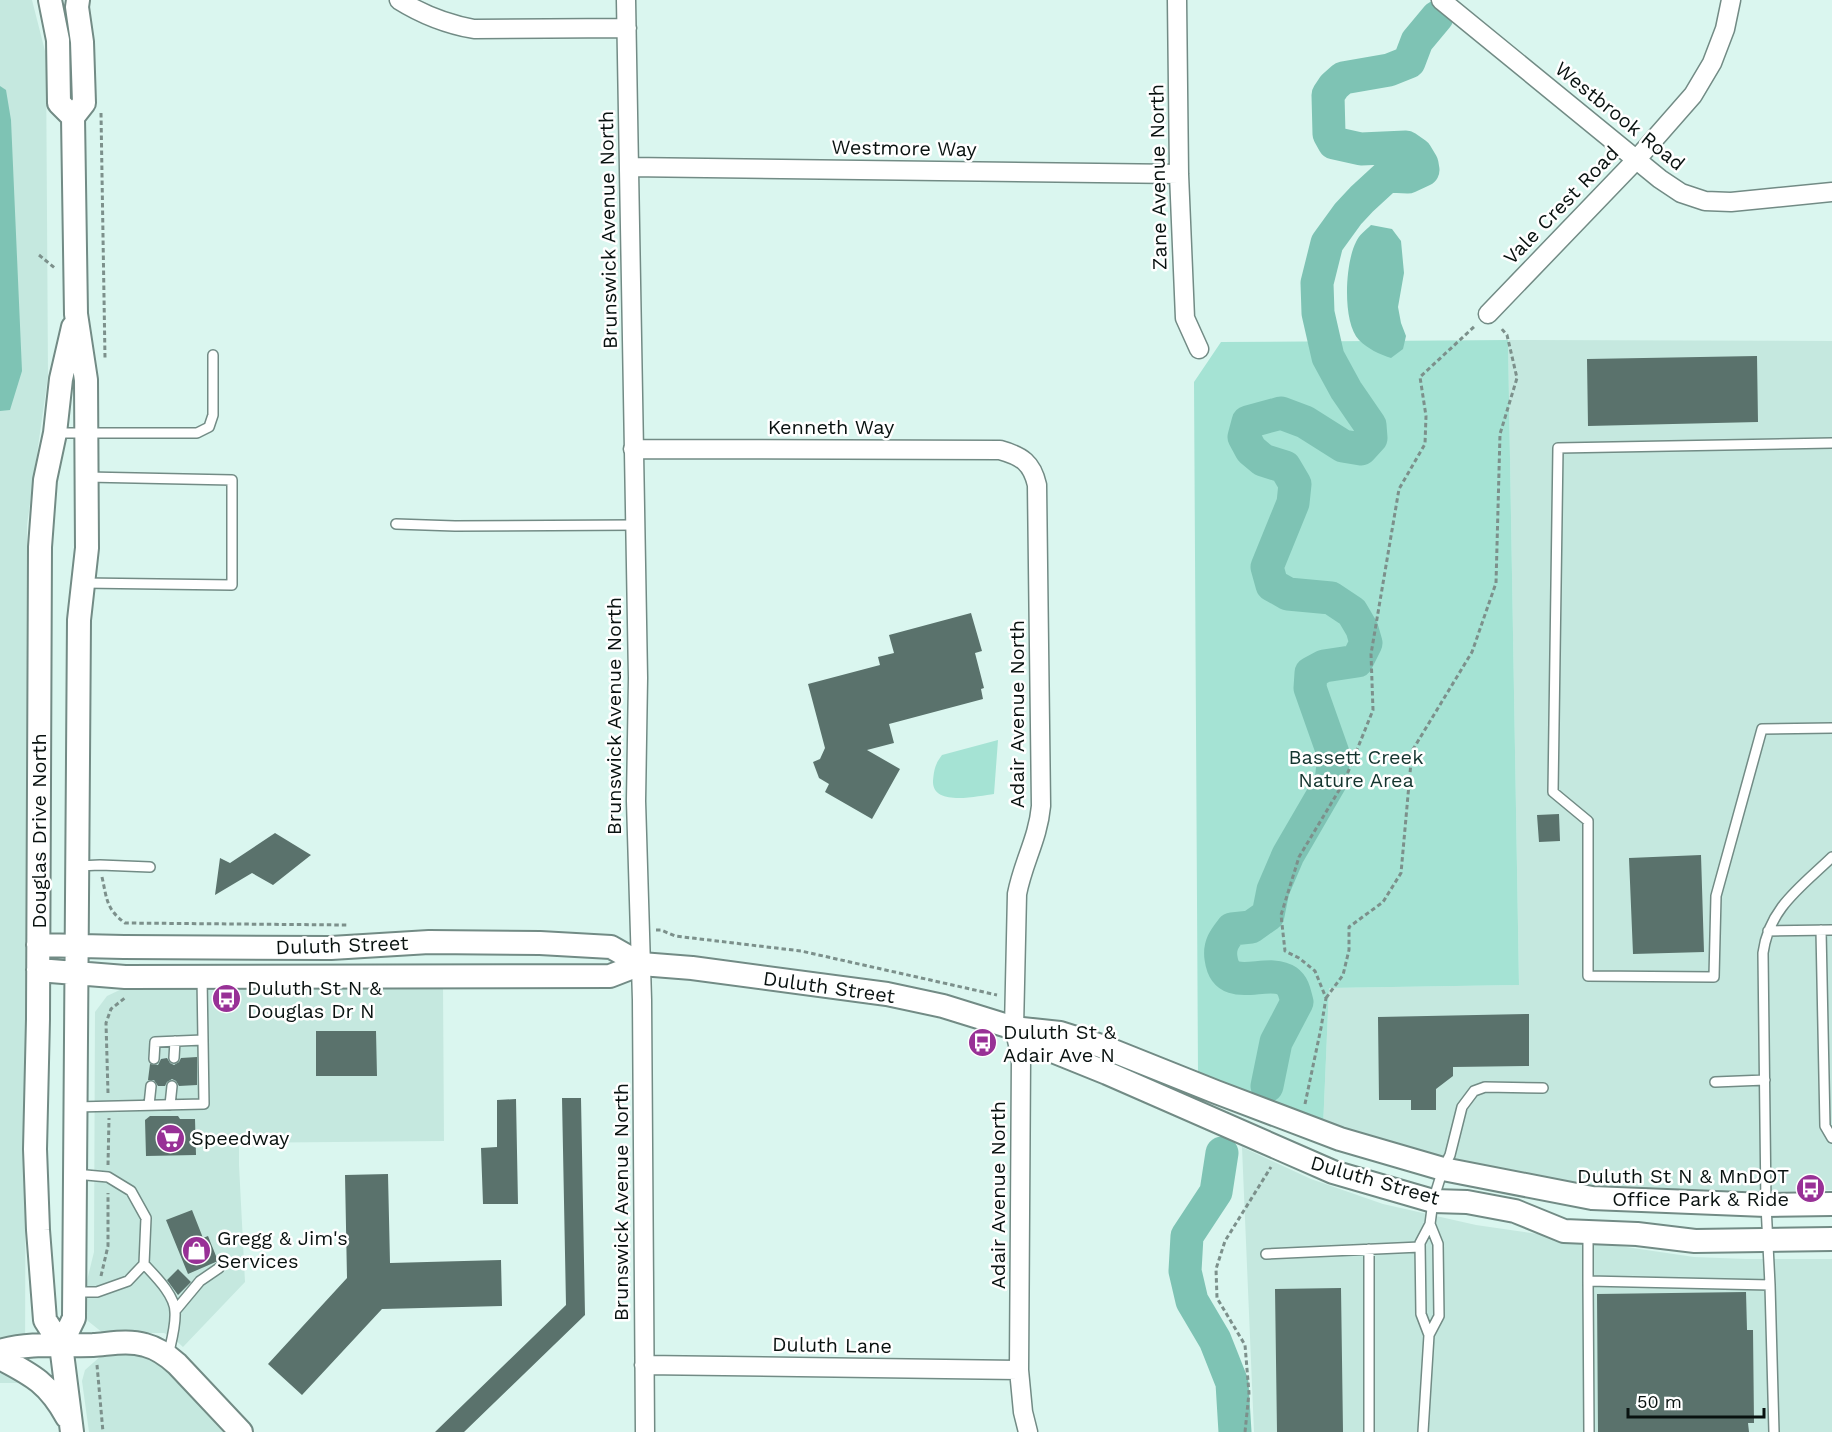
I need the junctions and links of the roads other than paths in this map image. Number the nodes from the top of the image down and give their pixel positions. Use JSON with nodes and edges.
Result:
{"nodes":[{"id":1,"x":50,"y":0,"type":"edge"},
{"id":2,"x":78,"y":0,"type":"edge"},
{"id":3,"x":399,"y":0,"type":"edge"},
{"id":4,"x":626,"y":0,"type":"edge"},
{"id":5,"x":1177,"y":0,"type":"edge"},
{"id":6,"x":1441,"y":0,"type":"edge"},
{"id":7,"x":1731,"y":0,"type":"edge"},
{"id":8,"x":627,"y":28,"type":"junction"},
{"id":9,"x":73,"y":117,"type":"junction"},
{"id":10,"x":1636,"y":160,"type":"junction"},
{"id":11,"x":629,"y":167,"type":"junction"},
{"id":12,"x":1179,"y":174,"type":"junction"},
{"id":13,"x":1832,"y":192,"type":"edge"},
{"id":14,"x":76,"y":314,"type":"junction"},
{"id":15,"x":1488,"y":314,"type":"road end"},
{"id":16,"x":1199,"y":349,"type":"dead end"},
{"id":17,"x":213,"y":355,"type":"dead end"},
{"id":18,"x":55,"y":433,"type":"junction"},
{"id":19,"x":86,"y":433,"type":"junction"},
{"id":20,"x":1832,"y":443,"type":"edge"},
{"id":21,"x":633,"y":449,"type":"junction"},
{"id":22,"x":1027,"y":462,"type":"joint"},
{"id":23,"x":87,"y":477,"type":"junction"},
{"id":24,"x":396,"y":524,"type":"dead end"},
{"id":25,"x":635,"y":525,"type":"junction"},
{"id":26,"x":83,"y":583,"type":"junction"},
{"id":27,"x":1832,"y":728,"type":"edge"},
{"id":28,"x":1832,"y":857,"type":"edge"},
{"id":29,"x":78,"y":866,"type":"junction"},
{"id":30,"x":150,"y":867,"type":"dead end"},
{"id":31,"x":1821,"y":930,"type":"junction"},
{"id":32,"x":1832,"y":930,"type":"edge"},
{"id":33,"x":1767,"y":931,"type":"junction"},
{"id":34,"x":38,"y":945,"type":"junction"},
{"id":35,"x":78,"y":945,"type":"junction"},
{"id":36,"x":641,"y":964,"type":"junction"},
{"id":37,"x":38,"y":970,"type":"junction"},
{"id":38,"x":76,"y":972,"type":"junction"},
{"id":39,"x":202,"y":977,"type":"junction"},
{"id":40,"x":1014,"y":1028,"type":"junction"},
{"id":41,"x":203,"y":1040,"type":"junction"},
{"id":42,"x":176,"y":1041,"type":"junction"},
{"id":43,"x":174,"y":1058,"type":"dead end"},
{"id":44,"x":154,"y":1059,"type":"dead end"},
{"id":45,"x":1765,"y":1080,"type":"junction"},
{"id":46,"x":1715,"y":1082,"type":"dead end"},
{"id":47,"x":151,"y":1086,"type":"dead end"},
{"id":48,"x":172,"y":1086,"type":"dead end"},
{"id":49,"x":1543,"y":1088,"type":"dead end"},
{"id":50,"x":149,"y":1105,"type":"junction"},
{"id":51,"x":170,"y":1105,"type":"junction"},
{"id":52,"x":75,"y":1107,"type":"junction"},
{"id":53,"x":1832,"y":1138,"type":"edge"},
{"id":54,"x":1443,"y":1169,"type":"junction"},
{"id":55,"x":75,"y":1174,"type":"junction"},
{"id":56,"x":1433,"y":1201,"type":"junction"},
{"id":57,"x":1832,"y":1204,"type":"edge"},
{"id":58,"x":1766,"y":1205,"type":"junction"},
{"id":59,"x":1430,"y":1224,"type":"junction"},
{"id":60,"x":1588,"y":1232,"type":"junction"},
{"id":61,"x":1832,"y":1239,"type":"edge"},
{"id":62,"x":1768,"y":1240,"type":"junction"},
{"id":63,"x":1420,"y":1247,"type":"junction"},
{"id":64,"x":1369,"y":1249,"type":"junction"},
{"id":65,"x":1266,"y":1254,"type":"dead end"},
{"id":66,"x":144,"y":1264,"type":"junction"},
{"id":67,"x":219,"y":1268,"type":"dead end"},
{"id":68,"x":1588,"y":1281,"type":"junction"},
{"id":69,"x":1770,"y":1285,"type":"junction"},
{"id":70,"x":75,"y":1292,"type":"junction"},
{"id":71,"x":175,"y":1311,"type":"junction"},
{"id":72,"x":1429,"y":1335,"type":"junction"},
{"id":73,"x":61,"y":1345,"type":"junction"},
{"id":74,"x":0,"y":1351,"type":"edge"},
{"id":75,"x":168,"y":1356,"type":"junction"},
{"id":76,"x":0,"y":1358,"type":"edge"},
{"id":77,"x":644,"y":1365,"type":"junction"},
{"id":78,"x":1019,"y":1370,"type":"junction"},
{"id":79,"x":72,"y":1428,"type":"edge"},
{"id":80,"x":241,"y":1432,"type":"edge"},
{"id":81,"x":645,"y":1432,"type":"edge"},
{"id":82,"x":1028,"y":1432,"type":"edge"},
{"id":83,"x":1369,"y":1432,"type":"edge"},
{"id":84,"x":1423,"y":1432,"type":"edge"},
{"id":85,"x":1589,"y":1432,"type":"edge"},
{"id":86,"x":1774,"y":1432,"type":"edge"}],
"edges":[{"from":1,"to":9,"type":"street","name":"Douglas Drive North"},
{"from":2,"to":9,"type":"street","name":"Douglas Drive North"},
{"from":3,"to":8,"type":"street"},
{"from":4,"to":8,"type":"street","name":"Brunswick Avenue North"},
{"from":5,"to":12,"type":"street","name":"Zane Avenue North"},
{"from":6,"to":10,"type":"street","name":"Westbrook Road"},
{"from":7,"to":10,"type":"street","name":"Vale Crest Road"},
{"from":8,"to":11,"type":"street","name":"Brunswick Avenue North"},
{"from":9,"to":14,"type":"street","name":"Douglas Drive North"},
{"from":10,"to":13,"type":"street","name":"Westbrook Road"},
{"from":10,"to":15,"type":"street","name":"Vale Crest Road"},
{"from":11,"to":12,"type":"street","name":"Westmore Way"},
{"from":11,"to":21,"type":"street","name":"Brunswick Avenue North"},
{"from":12,"to":16,"type":"street","name":"Zane Avenue North"},
{"from":14,"to":18,"type":"street","name":"Douglas Drive North"},
{"from":14,"to":19,"type":"street","name":"Douglas Drive North"},
{"from":17,"to":19,"type":"lane"},
{"from":18,"to":19,"type":"lane"},
{"from":18,"to":34,"type":"street","name":"Douglas Drive North"},
{"from":19,"to":23,"type":"street","name":"Douglas Drive North"},
{"from":20,"to":27,"type":"lane"},
{"from":21,"to":22,"type":"street","name":"Kenneth Way"},
{"from":21,"to":25,"type":"street","name":"Brunswick Avenue North"},
{"from":22,"to":40,"type":"street","name":"Adair Avenue North"},
{"from":23,"to":26,"type":"street","name":"Douglas Drive North"},
{"from":23,"to":26,"type":"lane"},
{"from":24,"to":25,"type":"lane"},
{"from":25,"to":36,"type":"street","name":"Brunswick Avenue North"},
{"from":26,"to":29,"type":"street","name":"Douglas Drive North"},
{"from":28,"to":33,"type":"lane"},
{"from":29,"to":30,"type":"lane"},
{"from":29,"to":35,"type":"street","name":"Douglas Drive North"},
{"from":31,"to":32,"type":"lane"},
{"from":31,"to":33,"type":"lane"},
{"from":31,"to":53,"type":"lane"},
{"from":33,"to":45,"type":"lane"},
{"from":34,"to":35,"type":"street","name":"Duluth Street"},
{"from":34,"to":37,"type":"street","name":"Douglas Drive North"},
{"from":35,"to":36,"type":"street","name":"Duluth Street"},
{"from":35,"to":38,"type":"street","name":"Douglas Drive North"},
{"from":36,"to":39,"type":"street","name":"Duluth Street"},
{"from":36,"to":40,"type":"street","name":"Duluth Street"},
{"from":36,"to":77,"type":"street","name":"Brunswick Avenue North"},
{"from":37,"to":38,"type":"street","name":"Duluth Street"},
{"from":37,"to":73,"type":"street","name":"Douglas Drive North"},
{"from":38,"to":39,"type":"street","name":"Duluth Street"},
{"from":38,"to":52,"type":"street","name":"Douglas Drive North"},
{"from":39,"to":41,"type":"lane"},
{"from":40,"to":54,"type":"street","name":"Duluth Street"},
{"from":40,"to":56,"type":"street","name":"Duluth Street"},
{"from":40,"to":78,"type":"street","name":"Adair Avenue North"},
{"from":41,"to":42,"type":"lane"},
{"from":41,"to":51,"type":"lane"},
{"from":42,"to":43,"type":"lane"},
{"from":42,"to":44,"type":"lane"},
{"from":45,"to":46,"type":"lane"},
{"from":45,"to":58,"type":"lane"},
{"from":47,"to":50,"type":"lane"},
{"from":48,"to":51,"type":"lane"},
{"from":49,"to":54,"type":"lane"},
{"from":50,"to":51,"type":"lane"},
{"from":50,"to":52,"type":"lane"},
{"from":52,"to":55,"type":"street","name":"Douglas Drive North"},
{"from":54,"to":56,"type":"lane"},
{"from":54,"to":58,"type":"street","name":"Duluth Street"},
{"from":55,"to":66,"type":"lane"},
{"from":55,"to":70,"type":"street","name":"Douglas Drive North"},
{"from":56,"to":59,"type":"lane"},
{"from":56,"to":60,"type":"street","name":"Duluth Street"},
{"from":57,"to":58,"type":"street","name":"Duluth Street"},
{"from":58,"to":62,"type":"lane"},
{"from":59,"to":63,"type":"lane"},
{"from":59,"to":72,"type":"lane"},
{"from":60,"to":62,"type":"street","name":"Duluth Street"},
{"from":60,"to":68,"type":"lane"},
{"from":61,"to":62,"type":"street","name":"Duluth Street"},
{"from":62,"to":69,"type":"lane"},
{"from":63,"to":64,"type":"lane"},
{"from":63,"to":72,"type":"lane"},
{"from":64,"to":65,"type":"lane"},
{"from":64,"to":83,"type":"lane"},
{"from":66,"to":70,"type":"lane"},
{"from":66,"to":71,"type":"lane"},
{"from":67,"to":71,"type":"lane"},
{"from":68,"to":69,"type":"lane"},
{"from":68,"to":85,"type":"lane"},
{"from":69,"to":86,"type":"lane"},
{"from":70,"to":73,"type":"street","name":"Douglas Drive North"},
{"from":71,"to":75,"type":"lane"},
{"from":72,"to":84,"type":"lane"},
{"from":73,"to":74,"type":"street"},
{"from":73,"to":75,"type":"street"},
{"from":73,"to":79,"type":"street","name":"Douglas Drive North"},
{"from":75,"to":80,"type":"street"},
{"from":76,"to":79,"type":"street"},
{"from":77,"to":78,"type":"street","name":"Duluth Lane"},
{"from":77,"to":81,"type":"street","name":"Brunswick Avenue North"},
{"from":78,"to":82,"type":"street","name":"Adair Avenue North"}]}
